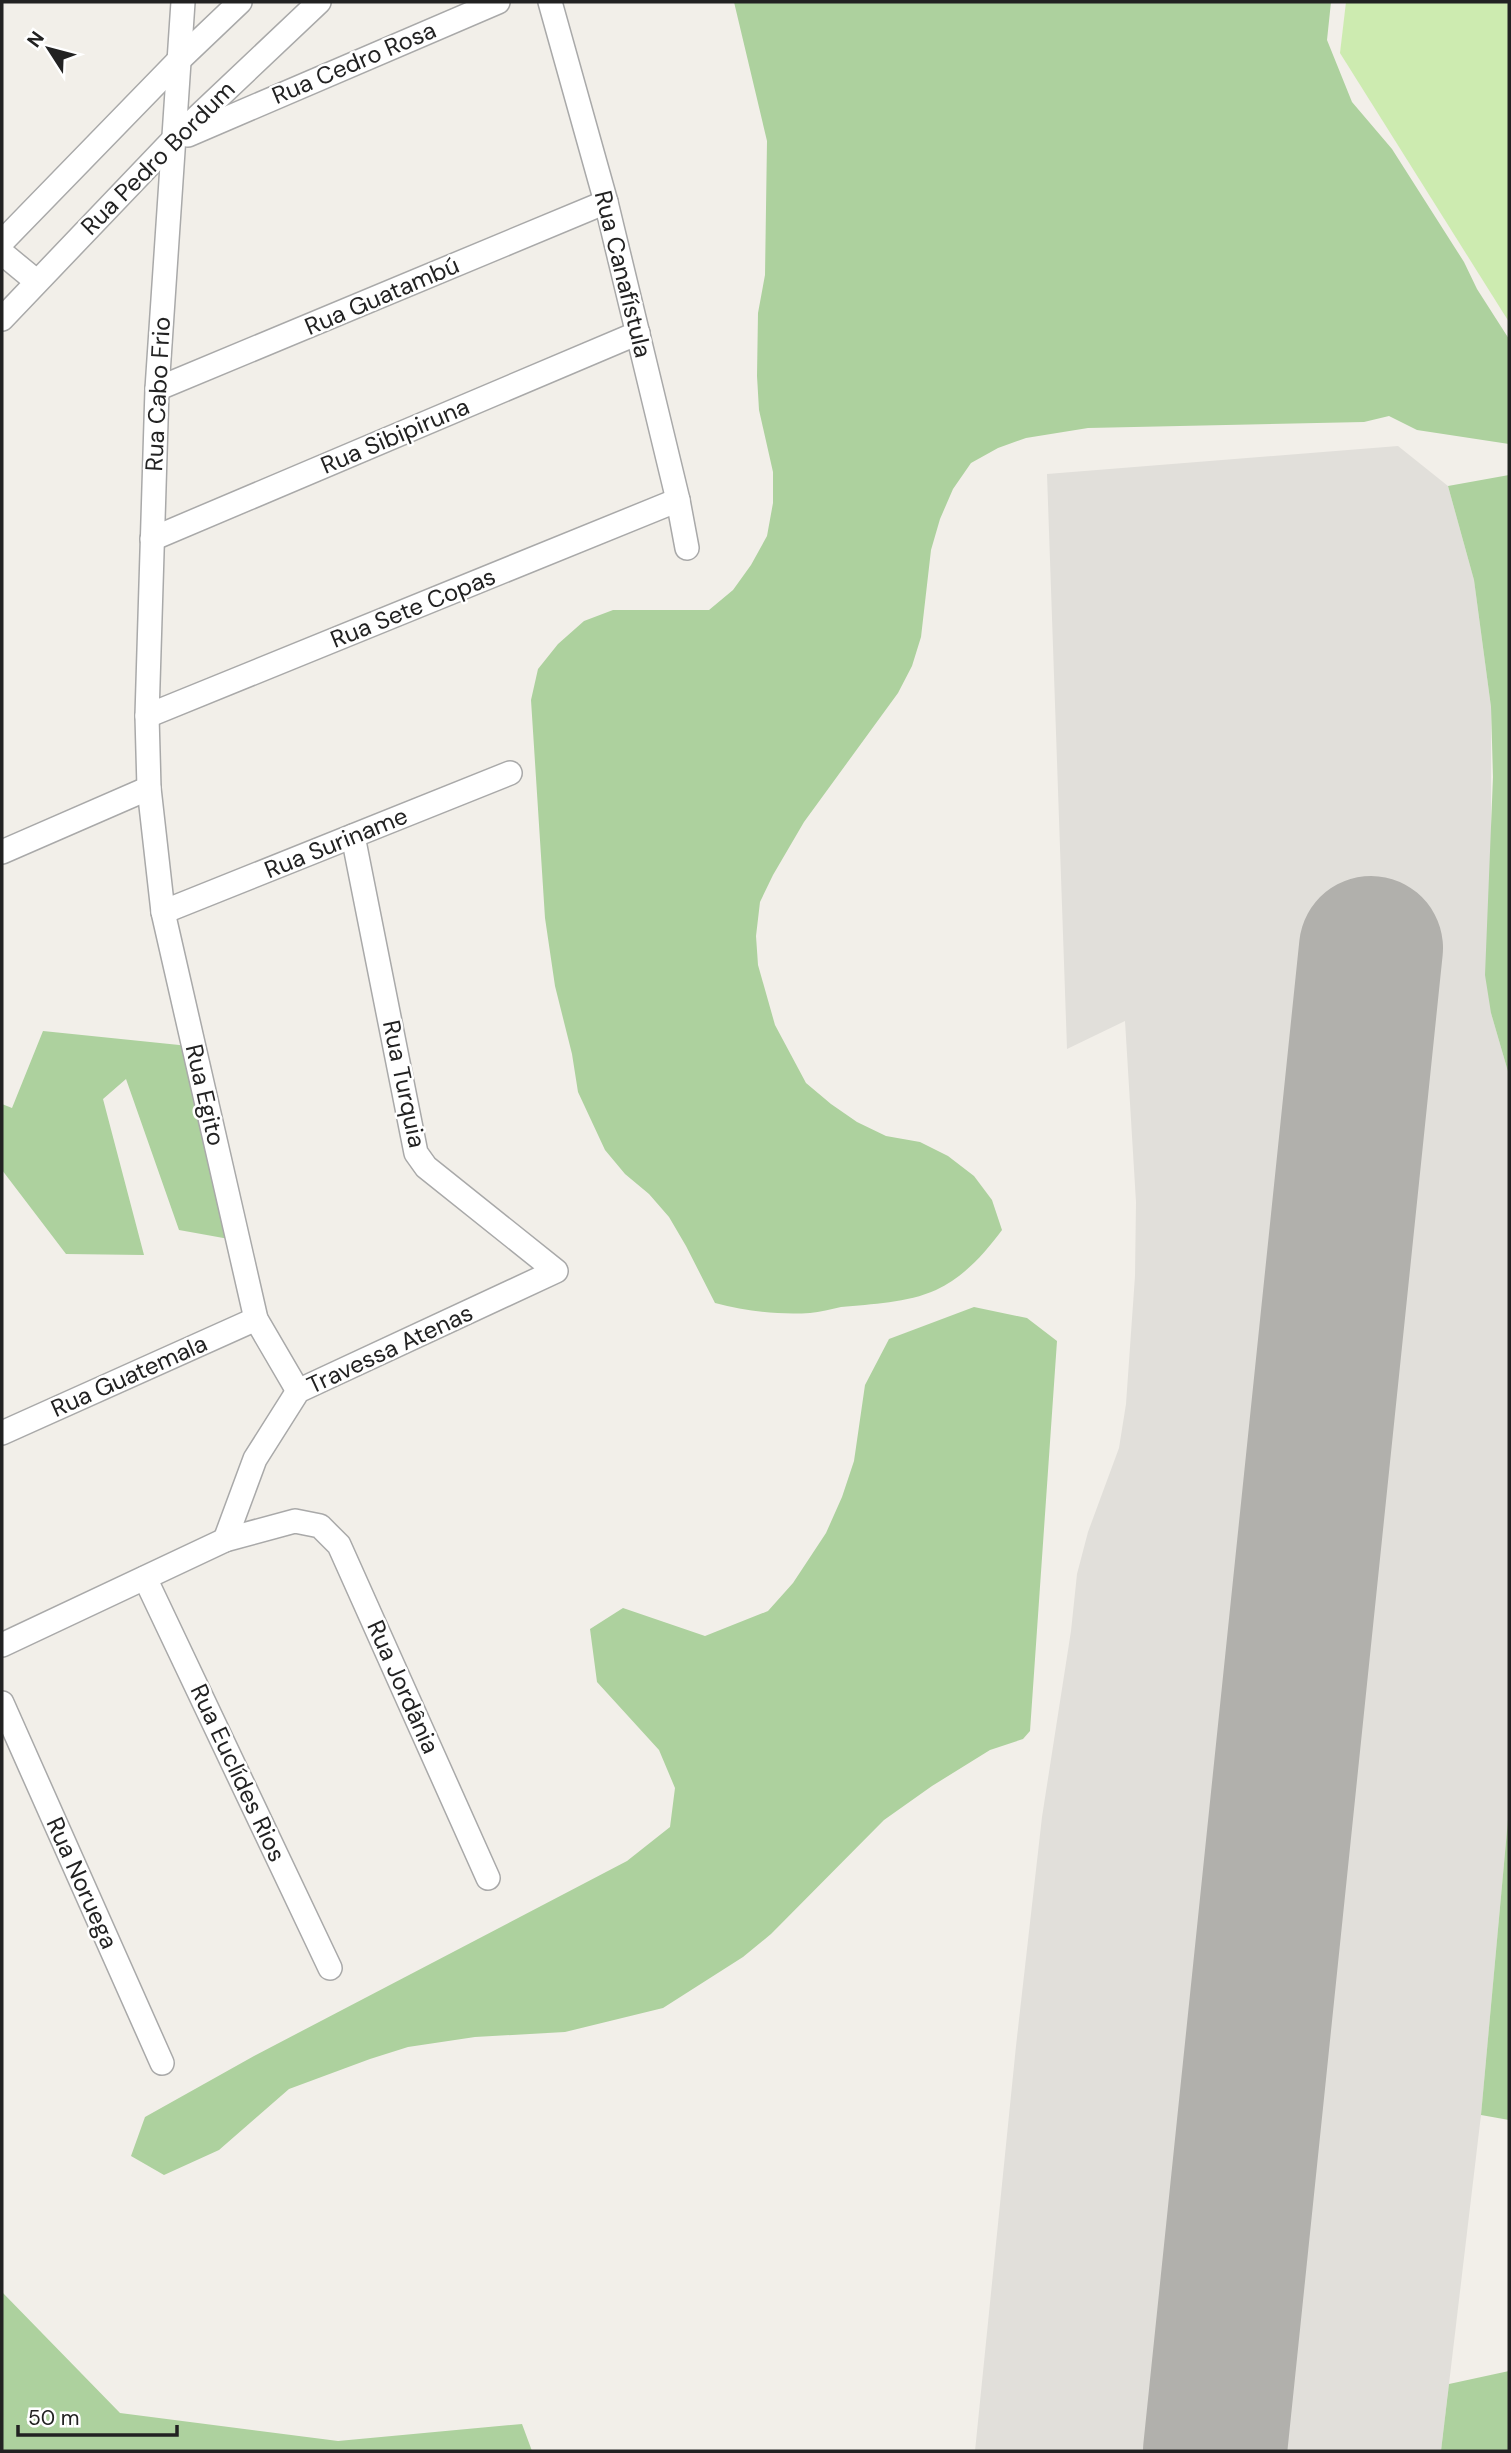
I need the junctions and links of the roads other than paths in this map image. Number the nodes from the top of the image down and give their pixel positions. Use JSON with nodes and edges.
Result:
{"nodes":[{"id":1,"x":183,"y":2,"type":"edge"},
{"id":2,"x":240,"y":2,"type":"edge"},
{"id":3,"x":319,"y":2,"type":"edge"},
{"id":4,"x":498,"y":2,"type":"edge"},
{"id":5,"x":550,"y":2,"type":"edge"},
{"id":6,"x":178,"y":61,"type":"junction"},
{"id":7,"x":172,"y":141,"type":"junction"},
{"id":8,"x":606,"y":202,"type":"junction"},
{"id":9,"x":2,"y":242,"type":"edge"},
{"id":10,"x":2,"y":253,"type":"edge"},
{"id":11,"x":36,"y":281,"type":"junction"},
{"id":12,"x":2,"y":319,"type":"edge"},
{"id":13,"x":638,"y":333,"type":"junction"},
{"id":14,"x":157,"y":389,"type":"junction"},
{"id":15,"x":678,"y":500,"type":"junction"},
{"id":16,"x":152,"y":539,"type":"junction"},
{"id":17,"x":687,"y":548,"type":"dead end"},
{"id":18,"x":147,"y":716,"type":"junction"},
{"id":19,"x":510,"y":774,"type":"dead end"},
{"id":20,"x":149,"y":788,"type":"junction"},
{"id":21,"x":353,"y":836,"type":"junction"},
{"id":22,"x":2,"y":852,"type":"edge"},
{"id":23,"x":163,"y":912,"type":"junction"},
{"id":24,"x":556,"y":1271,"type":"joint"},
{"id":25,"x":256,"y":1319,"type":"junction"},
{"id":26,"x":298,"y":1391,"type":"junction"},
{"id":27,"x":3,"y":1428,"type":"edge"},
{"id":28,"x":225,"y":1540,"type":"junction"},
{"id":29,"x":145,"y":1578,"type":"junction"},
{"id":30,"x":2,"y":1646,"type":"edge"},
{"id":31,"x":2,"y":1703,"type":"edge"},
{"id":32,"x":488,"y":1878,"type":"dead end"},
{"id":33,"x":330,"y":1968,"type":"dead end"},
{"id":34,"x":162,"y":2063,"type":"dead end"}],
"edges":[{"from":1,"to":6,"type":"street","name":"Rua Cabo Frio"},
{"from":2,"to":6,"type":"street"},
{"from":3,"to":7,"type":"street","name":"Rua Pedro Bordum"},
{"from":4,"to":7,"type":"street","name":"Rua Cedro Rosa"},
{"from":5,"to":8,"type":"street","name":"Rua Canafístula"},
{"from":6,"to":7,"type":"street","name":"Rua Cabo Frio"},
{"from":6,"to":9,"type":"street"},
{"from":7,"to":11,"type":"street","name":"Rua Pedro Bordum"},
{"from":7,"to":14,"type":"street","name":"Rua Cabo Frio"},
{"from":8,"to":13,"type":"street","name":"Rua Canafístula"},
{"from":8,"to":14,"type":"street","name":"Rua Guatambú"},
{"from":10,"to":11,"type":"street"},
{"from":11,"to":12,"type":"street","name":"Rua Pedro Bordum"},
{"from":13,"to":15,"type":"street","name":"Rua Canafístula"},
{"from":13,"to":16,"type":"street","name":"Rua Sibipiruna"},
{"from":14,"to":16,"type":"street","name":"Rua Cabo Frio"},
{"from":15,"to":17,"type":"street","name":"Rua Canafístula"},
{"from":15,"to":18,"type":"street","name":"Rua Sete Copas"},
{"from":16,"to":18,"type":"street","name":"Rua Cabo Frio"},
{"from":18,"to":20,"type":"street","name":"Rua Cabo Frio"},
{"from":19,"to":21,"type":"street","name":"Rua Suriname"},
{"from":20,"to":22,"type":"street"},
{"from":20,"to":23,"type":"street","name":"Rua Egito"},
{"from":21,"to":23,"type":"street","name":"Rua Suriname"},
{"from":21,"to":24,"type":"street","name":"Rua Turquia"},
{"from":23,"to":25,"type":"street","name":"Rua Egito"},
{"from":24,"to":26,"type":"street","name":"Travessa Atenas"},
{"from":25,"to":26,"type":"street","name":"Rua Egito"},
{"from":25,"to":27,"type":"street","name":"Rua Guatemala"},
{"from":26,"to":28,"type":"street","name":"Travessa Atenas"},
{"from":28,"to":29,"type":"street"},
{"from":28,"to":32,"type":"street","name":"Rua Jordânia"},
{"from":29,"to":30,"type":"street"},
{"from":29,"to":33,"type":"street","name":"Rua Euclídes Rios"},
{"from":31,"to":34,"type":"street","name":"Rua Noruega"}]}
